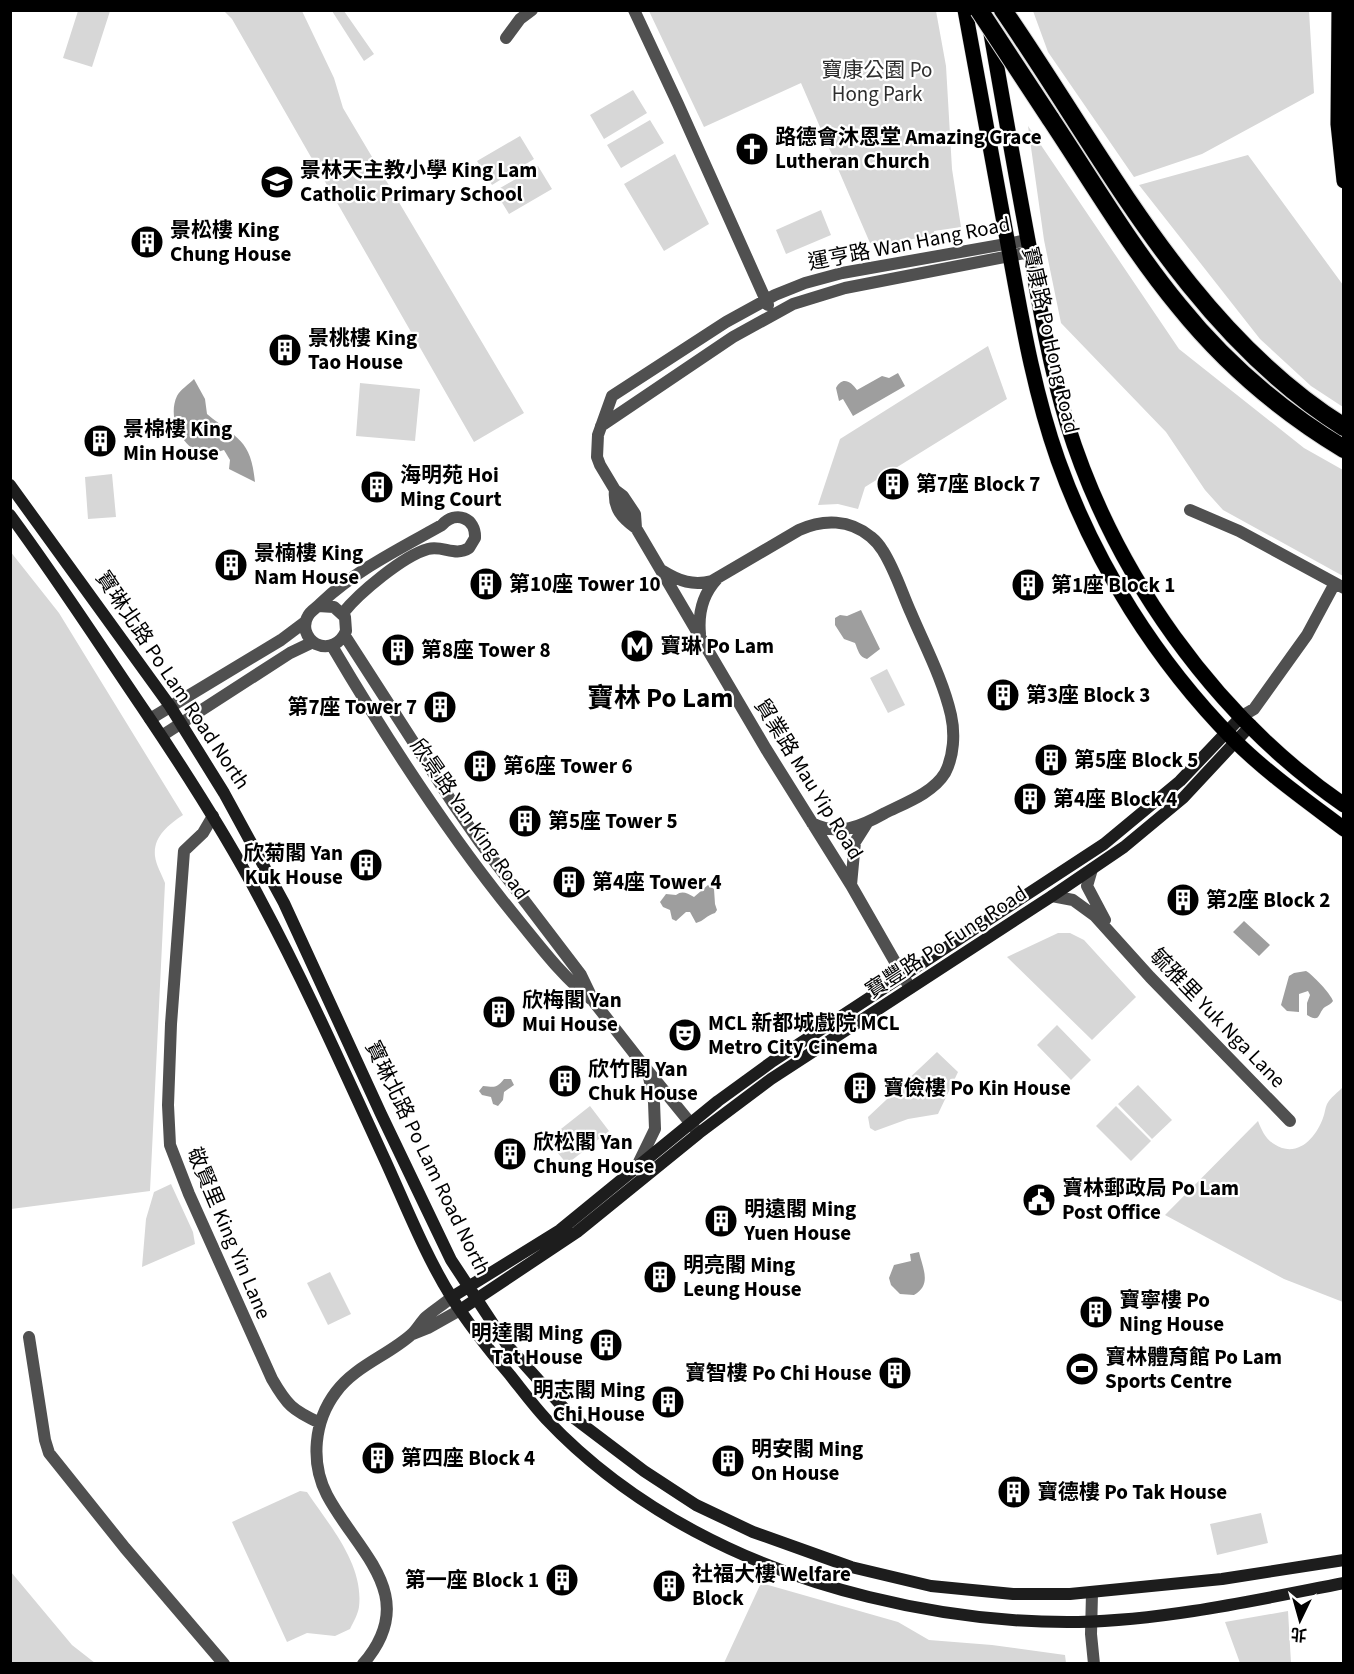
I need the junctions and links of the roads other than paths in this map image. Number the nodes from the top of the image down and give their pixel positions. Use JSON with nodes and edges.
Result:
{"nodes":[{"id":1,"x":532,"y":10,"type":"edge"},
{"id":2,"x":634,"y":10,"type":"edge"},
{"id":3,"x":966,"y":10,"type":"edge"},
{"id":4,"x":979,"y":10,"type":"edge"},
{"id":5,"x":986,"y":10,"type":"edge"},
{"id":6,"x":1003,"y":10,"type":"edge"},
{"id":7,"x":1339,"y":10,"type":"edge"},
{"id":8,"x":506,"y":38,"type":"dead end"},
{"id":9,"x":1342,"y":60,"type":"edge"},
{"id":10,"x":1344,"y":181,"type":"edge"},
{"id":11,"x":1029,"y":246,"type":"junction"},
{"id":12,"x":1009,"y":249,"type":"junction"},
{"id":13,"x":765,"y":300,"type":"junction"},
{"id":14,"x":772,"y":314,"type":"junction"},
{"id":15,"x":601,"y":426,"type":"junction"},
{"id":16,"x":1344,"y":427,"type":"edge"},
{"id":17,"x":1344,"y":449,"type":"edge"},
{"id":18,"x":10,"y":485,"type":"edge"},
{"id":19,"x":1190,"y":510,"type":"dead end"},
{"id":20,"x":10,"y":515,"type":"edge"},
{"id":21,"x":437,"y":548,"type":"junction"},
{"id":22,"x":421,"y":565,"type":"dead end"},
{"id":23,"x":660,"y":569,"type":"junction"},
{"id":24,"x":719,"y":577,"type":"junction"},
{"id":25,"x":1340,"y":586,"type":"edge"},
{"id":26,"x":318,"y":606,"type":"junction"},
{"id":27,"x":343,"y":613,"type":"junction"},
{"id":28,"x":305,"y":622,"type":"junction"},
{"id":29,"x":345,"y":636,"type":"junction"},
{"id":30,"x":700,"y":639,"type":"junction"},
{"id":31,"x":314,"y":642,"type":"junction"},
{"id":32,"x":332,"y":646,"type":"junction"},
{"id":33,"x":170,"y":706,"type":"junction"},
{"id":34,"x":1249,"y":717,"type":"junction"},
{"id":35,"x":150,"y":719,"type":"junction"},
{"id":36,"x":181,"y":724,"type":"junction"},
{"id":37,"x":163,"y":735,"type":"junction"},
{"id":38,"x":1232,"y":737,"type":"junction"},
{"id":39,"x":1344,"y":805,"type":"edge"},
{"id":40,"x":213,"y":816,"type":"junction"},
{"id":41,"x":812,"y":823,"type":"junction"},
{"id":42,"x":867,"y":823,"type":"junction"},
{"id":43,"x":1344,"y":829,"type":"edge"},
{"id":44,"x":1092,"y":869,"type":"junction"},
{"id":45,"x":851,"y":885,"type":"junction"},
{"id":46,"x":1052,"y":896,"type":"junction"},
{"id":47,"x":1119,"y":941,"type":"junction"},
{"id":48,"x":903,"y":976,"type":"junction"},
{"id":49,"x":910,"y":988,"type":"junction"},
{"id":50,"x":594,"y":1002,"type":"junction"},
{"id":51,"x":648,"y":1071,"type":"junction"},
{"id":52,"x":1290,"y":1121,"type":"dead end"},
{"id":53,"x":690,"y":1123,"type":"junction"},
{"id":54,"x":699,"y":1133,"type":"junction"},
{"id":55,"x":637,"y":1166,"type":"junction"},
{"id":56,"x":468,"y":1287,"type":"junction"},
{"id":57,"x":452,"y":1297,"type":"junction"},
{"id":58,"x":476,"y":1300,"type":"junction"},
{"id":59,"x":460,"y":1310,"type":"junction"},
{"id":60,"x":412,"y":1334,"type":"junction"},
{"id":61,"x":29,"y":1337,"type":"dead end"},
{"id":62,"x":320,"y":1423,"type":"junction"},
{"id":63,"x":1344,"y":1560,"type":"edge"},
{"id":64,"x":1344,"y":1583,"type":"edge"},
{"id":65,"x":1092,"y":1593,"type":"junction"},
{"id":66,"x":1091,"y":1621,"type":"junction"},
{"id":67,"x":224,"y":1664,"type":"edge"},
{"id":68,"x":363,"y":1664,"type":"edge"},
{"id":69,"x":1095,"y":1664,"type":"edge"}],
"edges":[{"from":1,"to":8,"type":"street"},
{"from":2,"to":13,"type":"street"},
{"from":3,"to":12,"type":"main road","name":"寶康路 Po Hong Road"},
{"from":4,"to":17,"type":"highway","bridge":true},
{"from":5,"to":11,"type":"main road","name":"寶康路 Po Hong Road"},
{"from":6,"to":16,"type":"highway"},
{"from":7,"to":9,"type":"main road"},
{"from":9,"to":10,"type":"main road"},
{"from":11,"to":12,"type":"street","name":"運亨路 Wan Hang Road"},
{"from":11,"to":34,"type":"main road","name":"寶康路 Po Hong Road"},
{"from":12,"to":13,"type":"street","name":"運亨路 Wan Hang Road"},
{"from":12,"to":14,"type":"street","name":"運亨路 Wan Hang Road"},
{"from":12,"to":38,"type":"main road","name":"寶康路 Po Hong Road"},
{"from":13,"to":14,"type":"street"},
{"from":13,"to":15,"type":"street","name":"運亨路 Wan Hang Road"},
{"from":14,"to":15,"type":"street","name":"運亨路 Wan Hang Road"},
{"from":15,"to":23,"type":"street","name":"貿業路 Mau Yip Road"},
{"from":18,"to":33,"type":"main road","name":"寶琳北路 Po Lam Road North"},
{"from":19,"to":25,"type":"street"},
{"from":20,"to":35,"type":"main road","name":"寶琳北路 Po Lam Road North"},
{"from":21,"to":22,"type":"street"},
{"from":21,"to":26,"type":"street"},
{"from":21,"to":27,"type":"street"},
{"from":23,"to":24,"type":"street"},
{"from":23,"to":30,"type":"street","name":"貿業路 Mau Yip Road"},
{"from":24,"to":30,"type":"street"},
{"from":24,"to":42,"type":"street"},
{"from":25,"to":34,"type":"street","name":"寶豐路 Po Fung Road"},
{"from":26,"to":27,"type":"street"},
{"from":26,"to":28,"type":"street"},
{"from":27,"to":29,"type":"street"},
{"from":28,"to":31,"type":"street"},
{"from":28,"to":33,"type":"street"},
{"from":29,"to":32,"type":"street"},
{"from":29,"to":50,"type":"street","name":"欣景路 Yan King Road"},
{"from":30,"to":41,"type":"street","name":"貿業路 Mau Yip Road"},
{"from":31,"to":32,"type":"street"},
{"from":31,"to":36,"type":"street"},
{"from":32,"to":50,"type":"street","name":"欣景路 Yan King Road"},
{"from":33,"to":35,"type":"street"},
{"from":33,"to":36,"type":"main road","name":"寶琳北路 Po Lam Road North"},
{"from":34,"to":38,"type":"main road","name":"寶豐路 Po Fung Road"},
{"from":34,"to":39,"type":"main road","name":"寶康路 Po Hong Road"},
{"from":35,"to":37,"type":"main road","name":"寶琳北路 Po Lam Road North"},
{"from":36,"to":37,"type":"street"},
{"from":36,"to":56,"type":"main road","name":"寶琳北路 Po Lam Road North"},
{"from":37,"to":40,"type":"main road","name":"寶琳北路 Po Lam Road North"},
{"from":38,"to":43,"type":"main road","name":"寶康路 Po Hong Road"},
{"from":38,"to":44,"type":"main road","name":"寶豐路 Po Fung Road"},
{"from":38,"to":48,"type":"main road","name":"寶豐路 Po Fung Road"},
{"from":40,"to":57,"type":"main road","name":"寶琳北路 Po Lam Road North"},
{"from":40,"to":62,"type":"street","name":"敬賢里 King Yin Lane"},
{"from":41,"to":42,"type":"street"},
{"from":41,"to":45,"type":"street","name":"貿業路 Mau Yip Road"},
{"from":42,"to":45,"type":"street"},
{"from":44,"to":46,"type":"main road","name":"寶豐路 Po Fung Road"},
{"from":44,"to":47,"type":"street","name":"毓雅里 Yuk Nga Lane"},
{"from":45,"to":48,"type":"street","name":"貿業路 Mau Yip Road"},
{"from":46,"to":47,"type":"street","name":"毓雅里 Yuk Nga Lane"},
{"from":46,"to":49,"type":"main road","name":"寶豐路 Po Fung Road"},
{"from":47,"to":52,"type":"street","name":"毓雅里 Yuk Nga Lane"},
{"from":48,"to":49,"type":"street","name":"貿業路 Mau Yip Road"},
{"from":48,"to":53,"type":"main road","name":"寶豐路 Po Fung Road"},
{"from":49,"to":54,"type":"main road","name":"寶豐路 Po Fung Road"},
{"from":50,"to":51,"type":"street","name":"欣景路 Yan King Road"},
{"from":51,"to":53,"type":"street","name":"欣景路 Yan King Road"},
{"from":51,"to":55,"type":"street","name":"欣景路 Yan King Road"},
{"from":53,"to":54,"type":"street","name":"欣景路 Yan King Road"},
{"from":53,"to":55,"type":"main road","name":"寶豐路 Po Fung Road"},
{"from":54,"to":58,"type":"main road","name":"寶豐路 Po Fung Road"},
{"from":55,"to":56,"type":"main road","name":"寶豐路 Po Fung Road"},
{"from":56,"to":57,"type":"main road","name":"寶豐路 Po Fung Road"},
{"from":56,"to":58,"type":"main road","name":"寶琳北路 Po Lam Road North"},
{"from":57,"to":59,"type":"main road","name":"寶琳北路 Po Lam Road North"},
{"from":57,"to":60,"type":"street"},
{"from":58,"to":59,"type":"main road","name":"寶豐路 Po Fung Road"},
{"from":58,"to":65,"type":"main road","name":"寶琳北路 Po Lam Road North"},
{"from":59,"to":60,"type":"street"},
{"from":59,"to":66,"type":"main road","name":"寶琳北路 Po Lam Road North"},
{"from":60,"to":62,"type":"street"},
{"from":61,"to":67,"type":"street"},
{"from":62,"to":68,"type":"street"},
{"from":63,"to":65,"type":"main road","name":"寶琳北路 Po Lam Road North"},
{"from":64,"to":66,"type":"main road","name":"寶琳北路 Po Lam Road North"},
{"from":65,"to":66,"type":"street"},
{"from":66,"to":69,"type":"street"}]}
